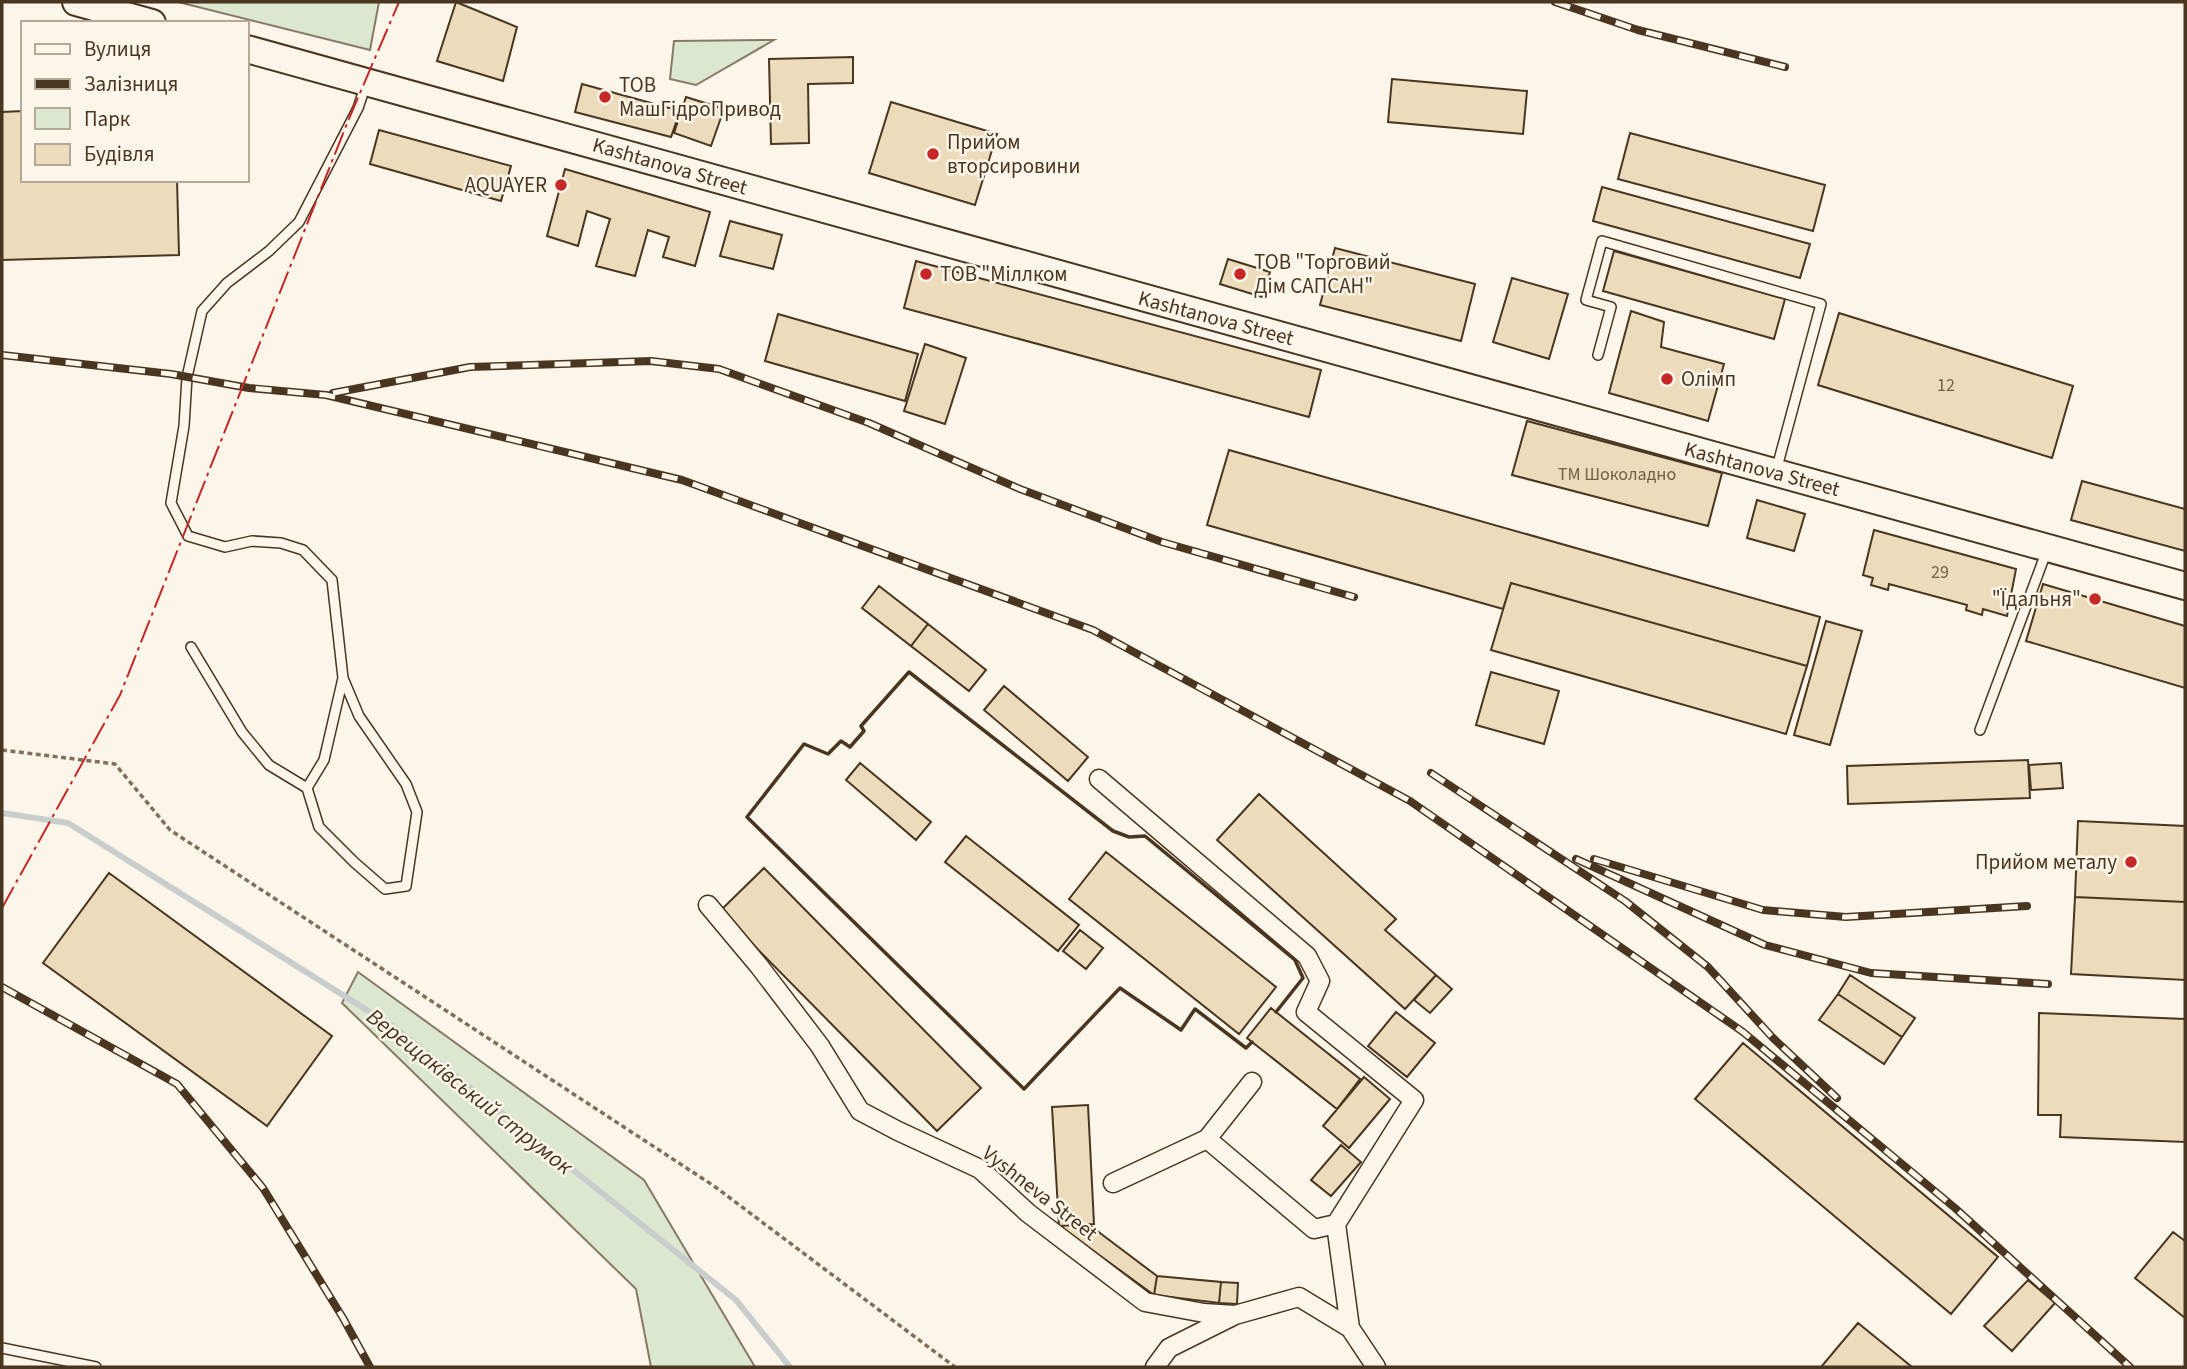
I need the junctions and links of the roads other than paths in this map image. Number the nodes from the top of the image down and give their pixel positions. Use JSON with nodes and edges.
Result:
{"nodes":[{"id":1,"x":76,"y":2,"type":"edge"},
{"id":2,"x":145,"y":21,"type":"edge"},
{"id":3,"x":248,"y":49,"type":"edge"},
{"id":4,"x":366,"y":82,"type":"junction"},
{"id":5,"x":1598,"y":355,"type":"dead end"},
{"id":6,"x":1775,"y":472,"type":"junction"},
{"id":7,"x":2048,"y":548,"type":"junction"},
{"id":8,"x":2185,"y":586,"type":"edge"},
{"id":9,"x":191,"y":647,"type":"dead end"},
{"id":10,"x":342,"y":678,"type":"junction"},
{"id":11,"x":1980,"y":730,"type":"dead end"},
{"id":12,"x":1099,"y":779,"type":"dead end"},
{"id":13,"x":307,"y":788,"type":"junction"},
{"id":14,"x":708,"y":905,"type":"dead end"},
{"id":15,"x":1252,"y":1082,"type":"dead end"},
{"id":16,"x":1207,"y":1139,"type":"junction"},
{"id":17,"x":1112,"y":1183,"type":"dead end"},
{"id":18,"x":1336,"y":1224,"type":"junction"},
{"id":19,"x":1236,"y":1315,"type":"junction"},
{"id":20,"x":1350,"y":1328,"type":"junction"},
{"id":21,"x":2,"y":1348,"type":"edge"},
{"id":22,"x":96,"y":1367,"type":"edge"},
{"id":23,"x":1155,"y":1367,"type":"edge"},
{"id":24,"x":1376,"y":1367,"type":"edge"}],
"edges":[{"from":1,"to":2,"type":"street"},
{"from":3,"to":4,"type":"street","name":"Kashtanova Street"},
{"from":4,"to":6,"type":"street","name":"Kashtanova Street"},
{"from":4,"to":10,"type":"lane"},
{"from":5,"to":6,"type":"lane"},
{"from":6,"to":7,"type":"street","name":"Kashtanova Street"},
{"from":7,"to":8,"type":"street","name":"Kashtanova Street"},
{"from":7,"to":11,"type":"lane"},
{"from":9,"to":13,"type":"lane"},
{"from":10,"to":13,"type":"lane"},
{"from":10,"to":13,"type":"lane"},
{"from":12,"to":18,"type":"street"},
{"from":14,"to":19,"type":"street","name":"Vyshneva Street"},
{"from":15,"to":16,"type":"street"},
{"from":16,"to":17,"type":"street"},
{"from":16,"to":18,"type":"street"},
{"from":18,"to":20,"type":"street","name":"Vyshneva Street"},
{"from":19,"to":20,"type":"street","name":"Vyshneva Street"},
{"from":19,"to":23,"type":"street","name":"Vyshneva Street"},
{"from":20,"to":24,"type":"street","name":"Vyshneva Street"},
{"from":21,"to":22,"type":"lane"}]}
